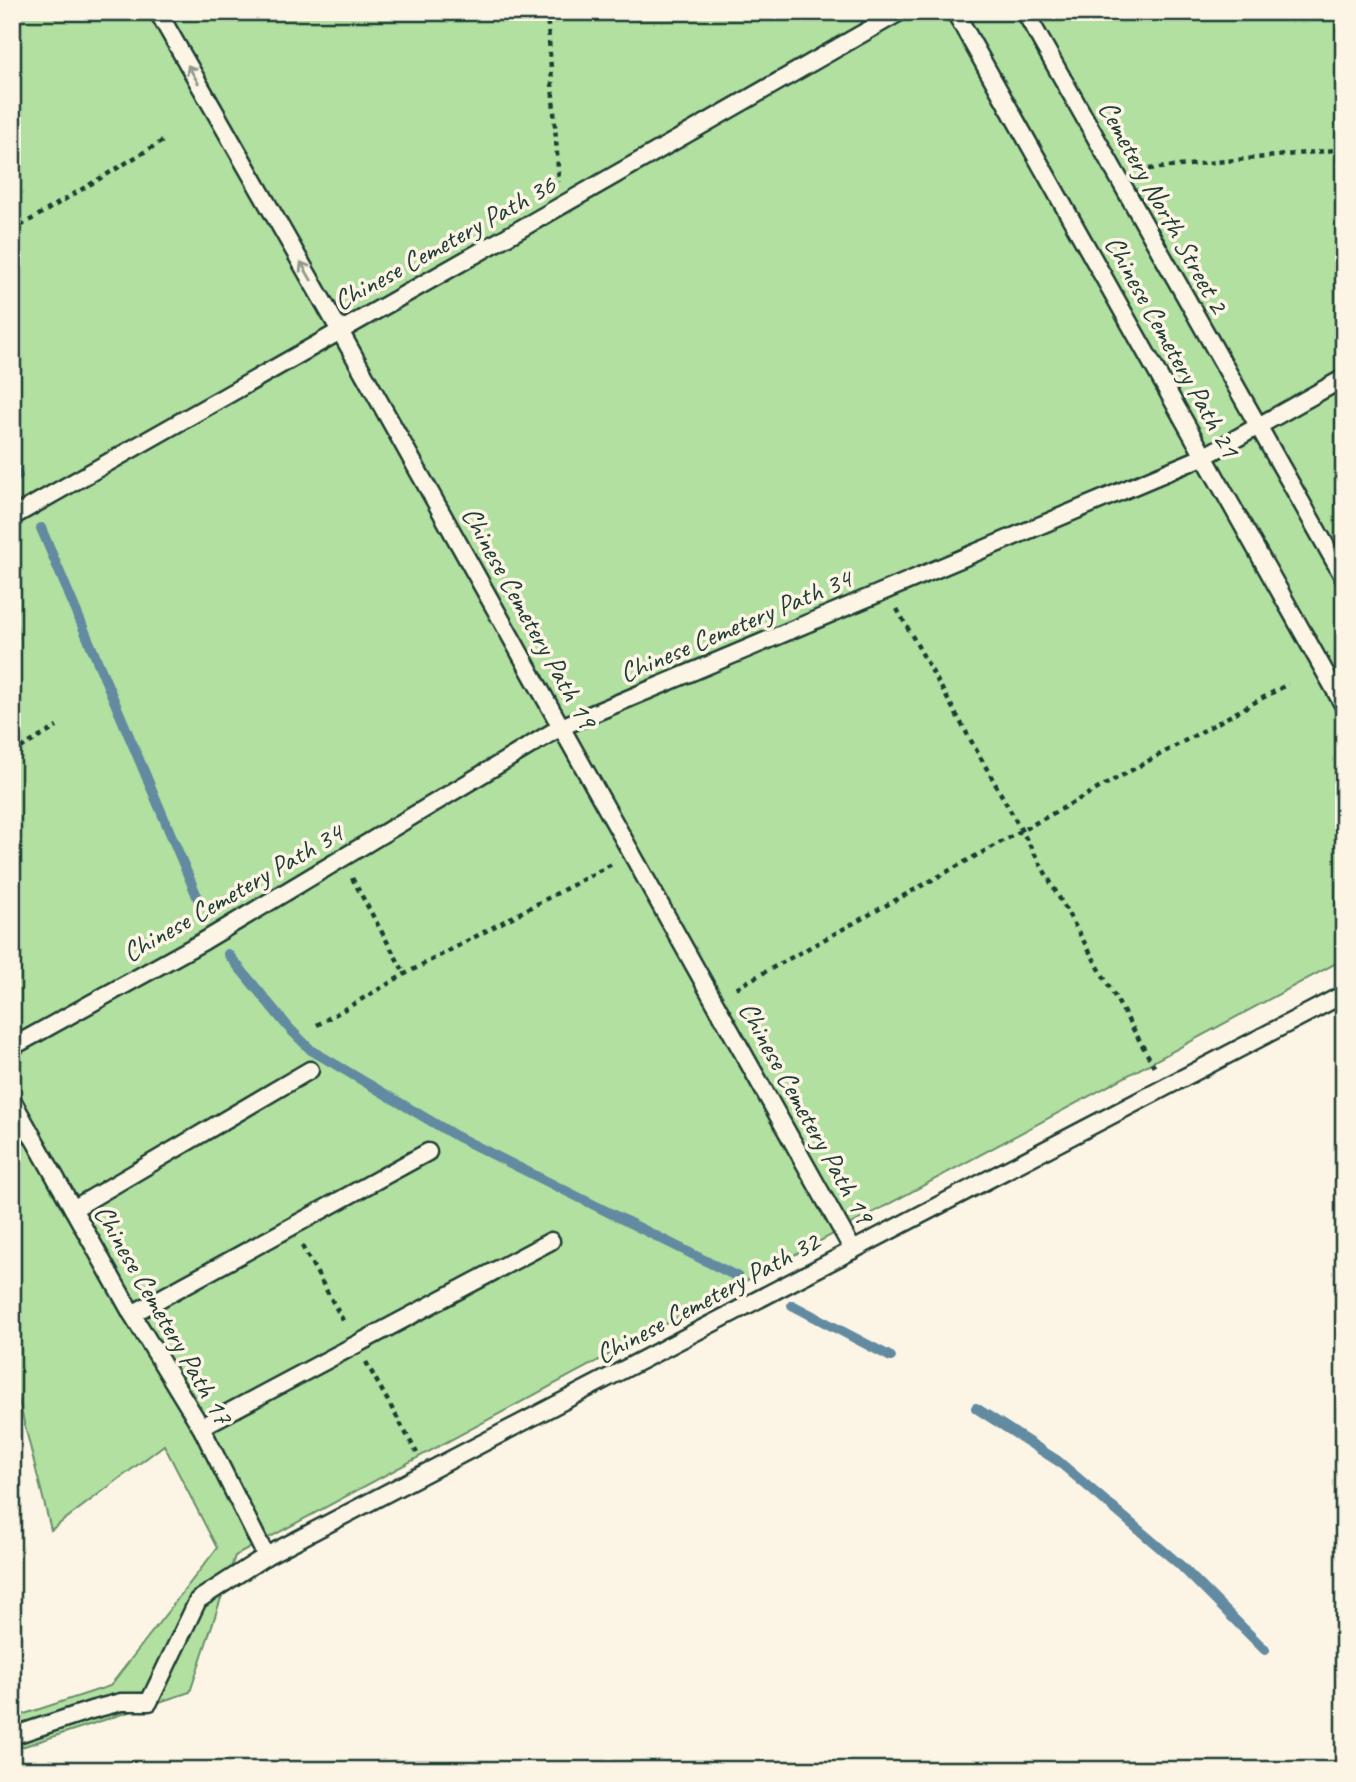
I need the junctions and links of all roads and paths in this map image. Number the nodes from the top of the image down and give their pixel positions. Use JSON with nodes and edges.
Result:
{"nodes":[{"id":1,"x":158,"y":12,"type":"edge"},
{"id":2,"x":547,"y":12,"type":"edge"},
{"id":3,"x":900,"y":12,"type":"edge"},
{"id":4,"x":956,"y":12,"type":"edge"},
{"id":5,"x":1025,"y":12,"type":"edge"},
{"id":6,"x":166,"y":139,"type":"dead end"},
{"id":7,"x":1344,"y":149,"type":"edge"},
{"id":8,"x":1115,"y":173,"type":"junction"},
{"id":9,"x":560,"y":208,"type":"junction"},
{"id":10,"x":12,"y":231,"type":"edge"},
{"id":11,"x":340,"y":331,"type":"junction"},
{"id":12,"x":1344,"y":378,"type":"edge"},
{"id":13,"x":1258,"y":425,"type":"junction"},
{"id":14,"x":1205,"y":456,"type":"junction"},
{"id":15,"x":12,"y":517,"type":"edge"},
{"id":16,"x":1344,"y":578,"type":"edge"},
{"id":17,"x":893,"y":602,"type":"dead end"},
{"id":18,"x":1287,"y":684,"type":"dead end"},
{"id":19,"x":1344,"y":706,"type":"edge"},
{"id":20,"x":57,"y":727,"type":"dead end"},
{"id":21,"x":561,"y":727,"type":"junction"},
{"id":22,"x":12,"y":752,"type":"edge"},
{"id":23,"x":1021,"y":831,"type":"junction"},
{"id":24,"x":612,"y":863,"type":"dead end"},
{"id":25,"x":352,"y":877,"type":"dead end"},
{"id":26,"x":405,"y":974,"type":"junction"},
{"id":27,"x":736,"y":988,"type":"dead end"},
{"id":28,"x":1344,"y":994,"type":"edge"},
{"id":29,"x":317,"y":1025,"type":"dead end"},
{"id":30,"x":12,"y":1047,"type":"edge"},
{"id":31,"x":310,"y":1070,"type":"dead end"},
{"id":32,"x":1160,"y":1079,"type":"dead end"},
{"id":33,"x":12,"y":1100,"type":"edge"},
{"id":34,"x":428,"y":1152,"type":"dead end"},
{"id":35,"x":73,"y":1209,"type":"junction"},
{"id":36,"x":551,"y":1241,"type":"dead end"},
{"id":37,"x":853,"y":1250,"type":"junction"},
{"id":38,"x":132,"y":1314,"type":"junction"},
{"id":39,"x":201,"y":1427,"type":"junction"},
{"id":40,"x":267,"y":1556,"type":"junction"},
{"id":41,"x":12,"y":1737,"type":"edge"}],
"edges":[{"from":11,"to":1,"type":"lane","name":"Chinese Cemetery Path 19","one_way":true},
{"from":2,"to":9,"type":"path"},
{"from":3,"to":9,"type":"lane","name":"Chinese Cemetery Path 36"},
{"from":4,"to":14,"type":"lane","name":"Chinese Cemetery Path 21"},
{"from":5,"to":8,"type":"lane","name":"Cemetery North Street 2"},
{"from":6,"to":10,"type":"path"},
{"from":7,"to":8,"type":"path"},
{"from":8,"to":13,"type":"lane","name":"Cemetery North Street 2"},
{"from":9,"to":11,"type":"lane","name":"Chinese Cemetery Path 36"},
{"from":11,"to":15,"type":"lane","name":"Chinese Cemetery Path 36"},
{"from":11,"to":21,"type":"lane","name":"Chinese Cemetery Path 19"},
{"from":12,"to":13,"type":"lane","name":"Chinese Cemetery Path 34"},
{"from":13,"to":14,"type":"lane","name":"Chinese Cemetery Path 34"},
{"from":13,"to":16,"type":"lane","name":"Cemetery North Street 2"},
{"from":14,"to":19,"type":"lane","name":"Chinese Cemetery Path 21"},
{"from":14,"to":21,"type":"lane","name":"Chinese Cemetery Path 34"},
{"from":17,"to":23,"type":"path"},
{"from":18,"to":23,"type":"path"},
{"from":20,"to":22,"type":"path"},
{"from":21,"to":30,"type":"lane","name":"Chinese Cemetery Path 34"},
{"from":21,"to":37,"type":"lane","name":"Chinese Cemetery Path 19"},
{"from":23,"to":27,"type":"path"},
{"from":23,"to":32,"type":"path"},
{"from":24,"to":26,"type":"path"},
{"from":25,"to":26,"type":"path"},
{"from":26,"to":29,"type":"path"},
{"from":28,"to":37,"type":"lane","name":"Chinese Cemetery Path 32"},
{"from":31,"to":35,"type":"lane"},
{"from":33,"to":35,"type":"lane","name":"Chinese Cemetery Path 17"},
{"from":34,"to":38,"type":"lane"},
{"from":35,"to":38,"type":"lane","name":"Chinese Cemetery Path 17"},
{"from":36,"to":39,"type":"lane"},
{"from":37,"to":40,"type":"lane","name":"Chinese Cemetery Path 32"},
{"from":38,"to":39,"type":"lane","name":"Chinese Cemetery Path 17"},
{"from":39,"to":40,"type":"lane","name":"Chinese Cemetery Path 17"},
{"from":40,"to":41,"type":"lane","name":"Chinese Cemetery Path 32"}]}
